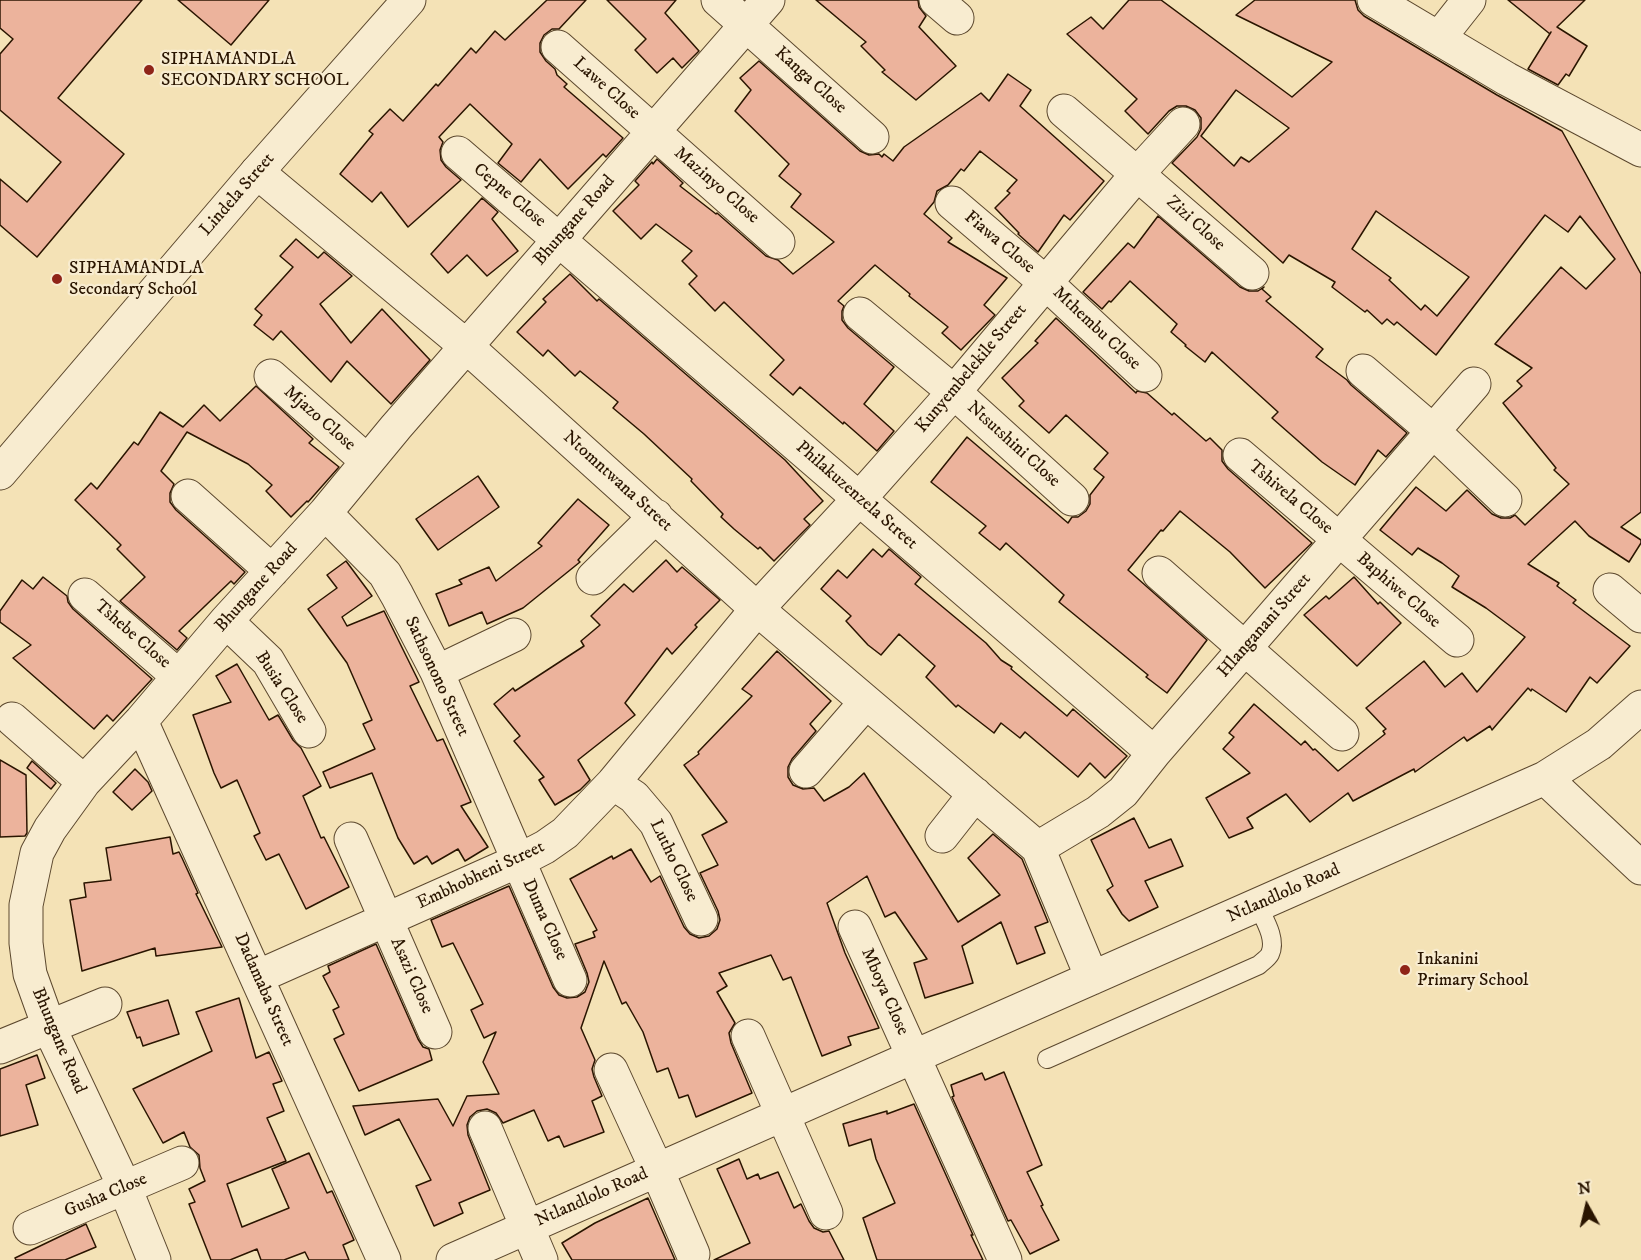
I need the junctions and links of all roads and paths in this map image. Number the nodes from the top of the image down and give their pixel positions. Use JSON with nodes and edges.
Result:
{"nodes":[{"id":1,"x":409,"y":0,"type":"edge"},
{"id":2,"x":718,"y":0,"type":"edge"},
{"id":3,"x":1374,"y":0,"type":"edge"},
{"id":4,"x":1469,"y":0,"type":"edge"},
{"id":5,"x":758,"y":12,"type":"edge"},
{"id":6,"x":1439,"y":38,"type":"junction"},
{"id":7,"x":558,"y":46,"type":"dead end"},
{"id":8,"x":1064,"y":111,"type":"dead end"},
{"id":9,"x":1183,"y":124,"type":"dead end"},
{"id":10,"x":653,"y":131,"type":"junction"},
{"id":11,"x":872,"y":137,"type":"dead end"},
{"id":12,"x":1641,"y":150,"type":"edge"},
{"id":13,"x":458,"y":153,"type":"dead end"},
{"id":14,"x":257,"y":172,"type":"junction"},
{"id":15,"x":1138,"y":173,"type":"junction"},
{"id":16,"x":952,"y":203,"type":"dead end"},
{"id":17,"x":559,"y":238,"type":"junction"},
{"id":18,"x":778,"y":242,"type":"dead end"},
{"id":19,"x":1252,"y":273,"type":"dead end"},
{"id":20,"x":1046,"y":283,"type":"junction"},
{"id":21,"x":860,"y":314,"type":"dead end"},
{"id":22,"x":466,"y":346,"type":"junction"},
{"id":23,"x":1363,"y":371,"type":"dead end"},
{"id":24,"x":1146,"y":375,"type":"dead end"},
{"id":25,"x":271,"y":376,"type":"dead end"},
{"id":26,"x":1474,"y":384,"type":"dead end"},
{"id":27,"x":954,"y":392,"type":"junction"},
{"id":28,"x":1433,"y":431,"type":"junction"},
{"id":29,"x":1240,"y":455,"type":"dead end"},
{"id":30,"x":368,"y":461,"type":"junction"},
{"id":31,"x":0,"y":473,"type":"edge"},
{"id":32,"x":188,"y":496,"type":"dead end"},
{"id":33,"x":859,"y":499,"type":"junction"},
{"id":34,"x":1072,"y":499,"type":"dead end"},
{"id":35,"x":1505,"y":500,"type":"dead end"},
{"id":36,"x":325,"y":513,"type":"junction"},
{"id":37,"x":656,"y":516,"type":"junction"},
{"id":38,"x":1340,"y":541,"type":"junction"},
{"id":39,"x":272,"y":572,"type":"junction"},
{"id":40,"x":1159,"y":573,"type":"dead end"},
{"id":41,"x":593,"y":578,"type":"dead end"},
{"id":42,"x":1610,"y":590,"type":"dead end"},
{"id":43,"x":85,"y":595,"type":"dead end"},
{"id":44,"x":757,"y":609,"type":"junction"},
{"id":45,"x":1641,"y":616,"type":"edge"},
{"id":46,"x":226,"y":621,"type":"junction"},
{"id":47,"x":514,"y":635,"type":"dead end"},
{"id":48,"x":1456,"y":640,"type":"dead end"},
{"id":49,"x":1245,"y":649,"type":"junction"},
{"id":50,"x":437,"y":672,"type":"junction"},
{"id":51,"x":178,"y":676,"type":"junction"},
{"id":52,"x":866,"y":702,"type":"junction"},
{"id":53,"x":1641,"y":707,"type":"edge"},
{"id":54,"x":12,"y":719,"type":"dead end"},
{"id":55,"x":141,"y":721,"type":"junction"},
{"id":56,"x":309,"y":731,"type":"dead end"},
{"id":57,"x":1342,"y":734,"type":"dead end"},
{"id":58,"x":1154,"y":753,"type":"junction"},
{"id":59,"x":806,"y":771,"type":"dead end"},
{"id":60,"x":1545,"y":778,"type":"junction"},
{"id":61,"x":84,"y":782,"type":"junction"},
{"id":62,"x":614,"y":783,"type":"junction"},
{"id":63,"x":975,"y":795,"type":"junction"},
{"id":64,"x":942,"y":836,"type":"dead end"},
{"id":65,"x":351,"y":839,"type":"dead end"},
{"id":66,"x":1038,"y":848,"type":"junction"},
{"id":67,"x":518,"y":861,"type":"junction"},
{"id":68,"x":1641,"y":868,"type":"edge"},
{"id":69,"x":13,"y":903,"type":"edge"},
{"id":70,"x":1258,"y":906,"type":"junction"},
{"id":71,"x":701,"y":919,"type":"dead end"},
{"id":72,"x":386,"y":920,"type":"junction"},
{"id":73,"x":855,"y":927,"type":"dead end"},
{"id":74,"x":257,"y":977,"type":"junction"},
{"id":75,"x":1092,"y":978,"type":"junction"},
{"id":76,"x":570,"y":980,"type":"dead end"},
{"id":77,"x":105,"y":1004,"type":"dead end"},
{"id":78,"x":49,"y":1027,"type":"junction"},
{"id":79,"x":435,"y":1032,"type":"dead end"},
{"id":80,"x":748,"y":1036,"type":"dead end"},
{"id":81,"x":0,"y":1047,"type":"edge"},
{"id":82,"x":913,"y":1056,"type":"junction"},
{"id":83,"x":1047,"y":1059,"type":"dead end"},
{"id":84,"x":611,"y":1070,"type":"dead end"},
{"id":85,"x":783,"y":1114,"type":"junction"},
{"id":86,"x":485,"y":1128,"type":"dead end"},
{"id":87,"x":182,"y":1163,"type":"dead end"},
{"id":88,"x":657,"y":1170,"type":"junction"},
{"id":89,"x":125,"y":1188,"type":"junction"},
{"id":90,"x":826,"y":1213,"type":"dead end"},
{"id":91,"x":527,"y":1227,"type":"junction"},
{"id":92,"x":30,"y":1228,"type":"dead end"},
{"id":93,"x":693,"y":1254,"type":"dead end"},
{"id":94,"x":154,"y":1260,"type":"edge"},
{"id":95,"x":384,"y":1260,"type":"edge"},
{"id":96,"x":453,"y":1260,"type":"edge"},
{"id":97,"x":541,"y":1260,"type":"edge"},
{"id":98,"x":1005,"y":1260,"type":"edge"}],
"edges":[{"from":1,"to":14,"type":"street","name":"Lindela Street"},
{"from":2,"to":5,"type":"street","name":"Kanga Close"},
{"from":3,"to":6,"type":"street"},
{"from":4,"to":6,"type":"street"},
{"from":5,"to":10,"type":"street","name":"Bhungane Road"},
{"from":5,"to":11,"type":"street","name":"Kanga Close"},
{"from":6,"to":12,"type":"street"},
{"from":7,"to":10,"type":"street","name":"Lawe Close"},
{"from":8,"to":15,"type":"street","name":"Zizi Close"},
{"from":9,"to":15,"type":"street","name":"Kunyembelekile Street"},
{"from":10,"to":17,"type":"street","name":"Bhungane Road"},
{"from":10,"to":18,"type":"street","name":"Mazinyo Close"},
{"from":13,"to":17,"type":"street","name":"Cepne Close"},
{"from":14,"to":22,"type":"street","name":"Ntomntwana Street"},
{"from":14,"to":31,"type":"street","name":"Lindela Street"},
{"from":15,"to":19,"type":"street","name":"Zizi Close"},
{"from":15,"to":20,"type":"street","name":"Kunyembelekile Street"},
{"from":16,"to":20,"type":"street","name":"Fiawa Close"},
{"from":17,"to":22,"type":"street","name":"Bhungane Road"},
{"from":17,"to":33,"type":"street","name":"Philakuzenzela Street"},
{"from":20,"to":24,"type":"street","name":"Mthembu Close"},
{"from":20,"to":27,"type":"street","name":"Kunyembelekile Street"},
{"from":21,"to":27,"type":"street","name":"Ntsutshini Close"},
{"from":22,"to":30,"type":"street","name":"Bhungane Road"},
{"from":22,"to":37,"type":"street","name":"Ntomntwana Street"},
{"from":23,"to":28,"type":"street"},
{"from":25,"to":30,"type":"street","name":"Mjazo Close"},
{"from":26,"to":28,"type":"street","name":"Hlanganani Street"},
{"from":27,"to":33,"type":"street","name":"Kunyembelekile Street"},
{"from":27,"to":34,"type":"street","name":"Ntsutshini Close"},
{"from":28,"to":35,"type":"street"},
{"from":28,"to":38,"type":"street","name":"Hlanganani Street"},
{"from":29,"to":38,"type":"street","name":"Tshivela Close"},
{"from":30,"to":36,"type":"street","name":"Bhungane Road"},
{"from":32,"to":39,"type":"street"},
{"from":33,"to":44,"type":"street","name":"Kunyembelekile Street"},
{"from":33,"to":58,"type":"street","name":"Philakuzenzela Street"},
{"from":36,"to":39,"type":"street","name":"Bhungane Road"},
{"from":36,"to":50,"type":"street","name":"Sathsonono Street"},
{"from":37,"to":41,"type":"street"},
{"from":37,"to":44,"type":"street","name":"Ntomntwana Street"},
{"from":38,"to":48,"type":"street","name":"Baphiwe Close"},
{"from":38,"to":49,"type":"street","name":"Hlanganani Street"},
{"from":39,"to":46,"type":"street","name":"Bhungane Road"},
{"from":40,"to":49,"type":"street"},
{"from":42,"to":45,"type":"street"},
{"from":43,"to":51,"type":"street","name":"Tshebe Close"},
{"from":44,"to":52,"type":"street","name":"Ntomntwana Street"},
{"from":44,"to":62,"type":"street","name":"Embhobheni Street"},
{"from":46,"to":51,"type":"street","name":"Bhungane Road"},
{"from":46,"to":56,"type":"street","name":"Busia Close"},
{"from":47,"to":50,"type":"street"},
{"from":49,"to":57,"type":"street"},
{"from":49,"to":58,"type":"street","name":"Hlanganani Street"},
{"from":50,"to":67,"type":"street","name":"Sathsonono Street"},
{"from":51,"to":55,"type":"street","name":"Bhungane Road"},
{"from":52,"to":59,"type":"street"},
{"from":52,"to":63,"type":"street","name":"Ntomntwana Street"},
{"from":53,"to":60,"type":"street","name":"Ntlandlolo Road"},
{"from":54,"to":61,"type":"street"},
{"from":55,"to":61,"type":"street","name":"Bhungane Road"},
{"from":55,"to":74,"type":"street","name":"Dadamaba Street"},
{"from":58,"to":66,"type":"street","name":"Hlanganani Street"},
{"from":60,"to":68,"type":"street"},
{"from":60,"to":70,"type":"street","name":"Ntlandlolo Road"},
{"from":61,"to":69,"type":"street","name":"Bhungane Road"},
{"from":62,"to":67,"type":"street","name":"Embhobheni Street"},
{"from":62,"to":71,"type":"street","name":"Lutho Close"},
{"from":63,"to":64,"type":"street"},
{"from":63,"to":66,"type":"street","name":"Ntomntwana Street"},
{"from":65,"to":72,"type":"street","name":"Asazi Close"},
{"from":66,"to":75,"type":"street","name":"Ntomntwana Street"},
{"from":67,"to":72,"type":"street","name":"Embhobheni Street"},
{"from":67,"to":76,"type":"street","name":"Duma Close"},
{"from":69,"to":78,"type":"street","name":"Bhungane Road"},
{"from":70,"to":75,"type":"street","name":"Ntlandlolo Road"},
{"from":70,"to":83,"type":"lane"},
{"from":72,"to":74,"type":"street","name":"Embhobheni Street"},
{"from":72,"to":79,"type":"street","name":"Asazi Close"},
{"from":73,"to":82,"type":"street","name":"Mboya Close"},
{"from":74,"to":95,"type":"street","name":"Dadamaba Street"},
{"from":75,"to":82,"type":"street","name":"Ntlandlolo Road"},
{"from":77,"to":78,"type":"street"},
{"from":78,"to":81,"type":"street"},
{"from":78,"to":89,"type":"street","name":"Bhungane Road"},
{"from":80,"to":85,"type":"street"},
{"from":82,"to":85,"type":"street","name":"Ntlandlolo Road"},
{"from":82,"to":98,"type":"street"},
{"from":84,"to":88,"type":"street","name":"Ntlandlolo Road"},
{"from":85,"to":88,"type":"street","name":"Ntlandlolo Road"},
{"from":85,"to":90,"type":"street"},
{"from":86,"to":91,"type":"street","name":"Ntlandlolo Road"},
{"from":87,"to":89,"type":"street","name":"Gusha Close"},
{"from":88,"to":91,"type":"street","name":"Ntlandlolo Road"},
{"from":88,"to":93,"type":"street","name":"Ntlandlolo Road"},
{"from":89,"to":92,"type":"street","name":"Gusha Close"},
{"from":89,"to":94,"type":"street","name":"Bhungane Road"},
{"from":91,"to":96,"type":"street","name":"Ntlandlolo Road"},
{"from":91,"to":97,"type":"street","name":"Ntlandlolo Road"}]}
